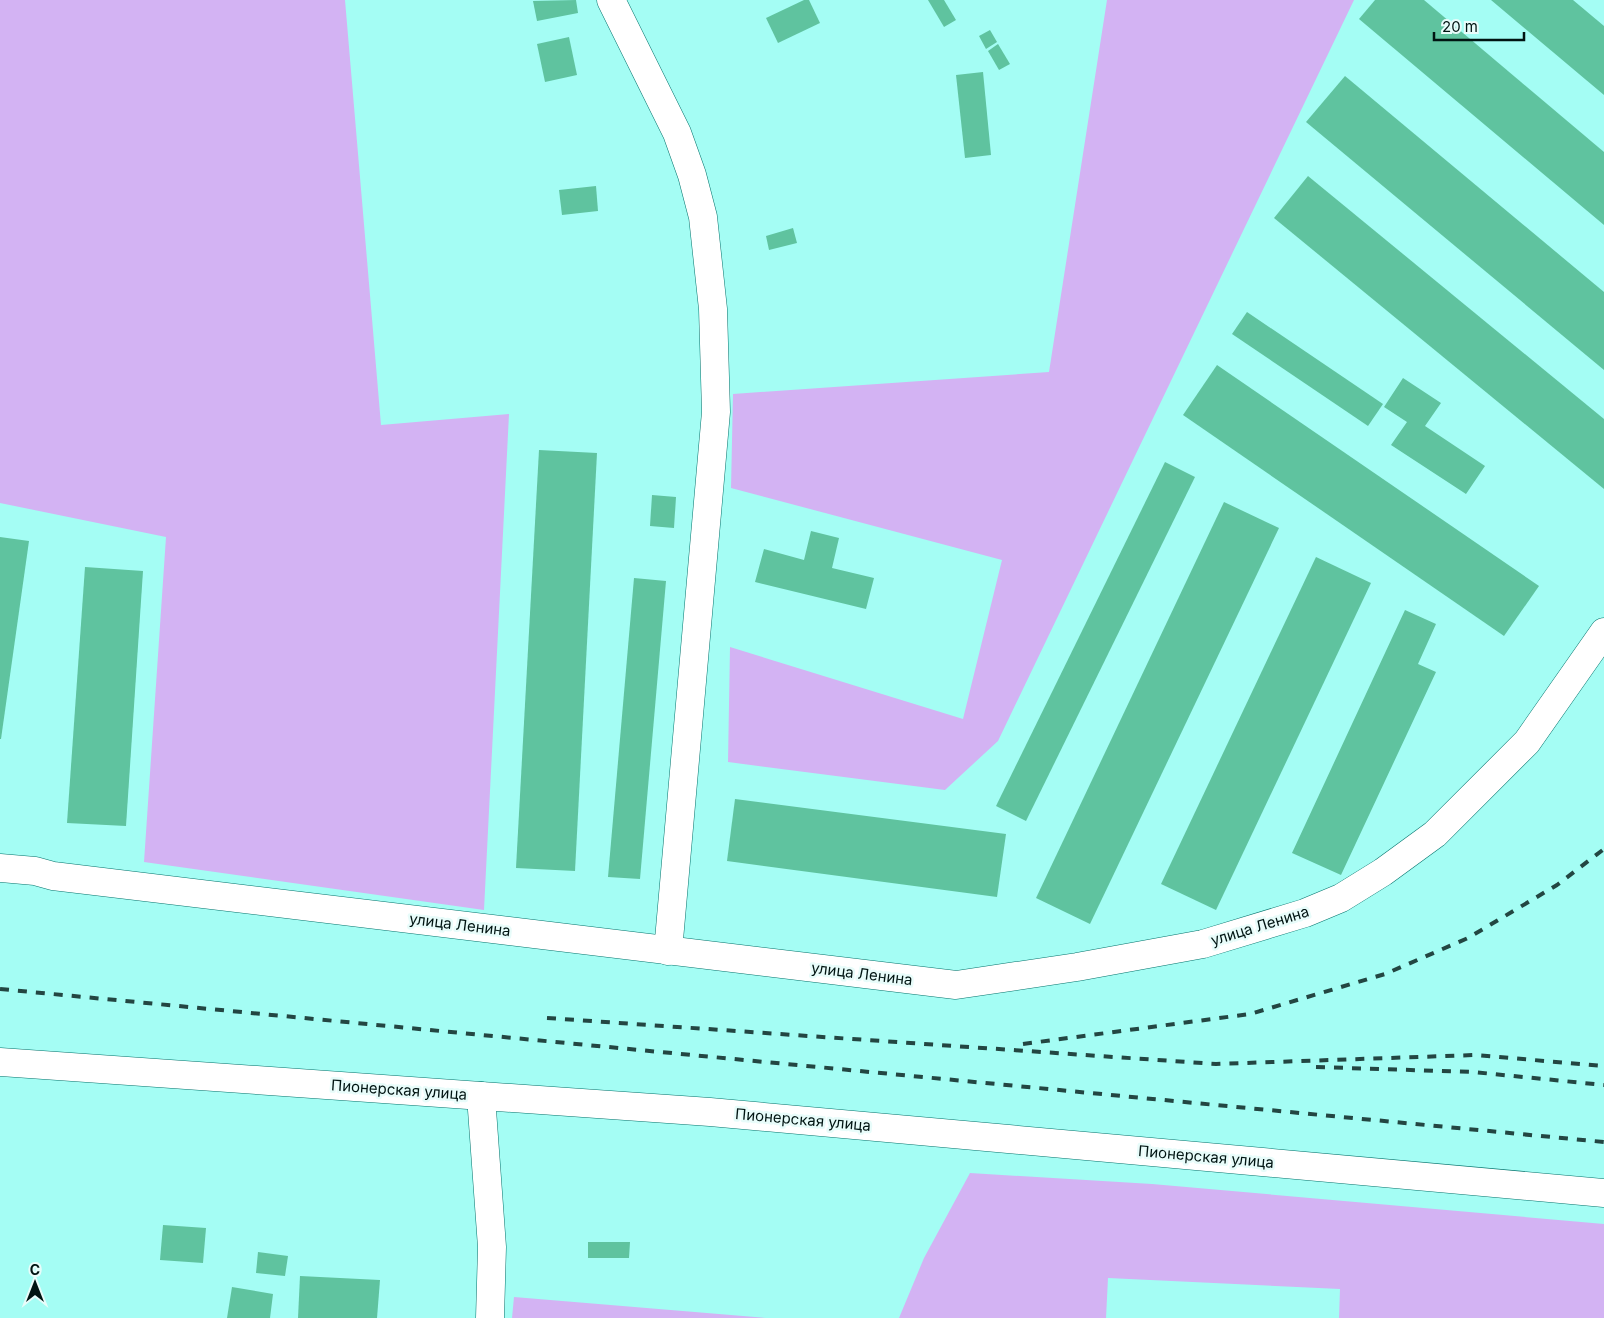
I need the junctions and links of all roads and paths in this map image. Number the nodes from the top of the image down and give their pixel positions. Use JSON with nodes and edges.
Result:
{"nodes":[{"id":1,"x":611,"y":0,"type":"edge"},
{"id":2,"x":1604,"y":632,"type":"edge"},
{"id":3,"x":0,"y":868,"type":"edge"},
{"id":4,"x":668,"y":950,"type":"junction"},
{"id":5,"x":0,"y":1062,"type":"edge"},
{"id":6,"x":481,"y":1096,"type":"junction"},
{"id":7,"x":1604,"y":1193,"type":"edge"},
{"id":8,"x":490,"y":1318,"type":"edge"}],
"edges":[{"from":1,"to":4,"type":"street"},
{"from":2,"to":4,"type":"street","name":"улица Ленина"},
{"from":3,"to":4,"type":"street","name":"улица Ленина"},
{"from":5,"to":6,"type":"street","name":"Пионерская улица"},
{"from":6,"to":7,"type":"street","name":"Пионерская улица"},
{"from":6,"to":8,"type":"street"}]}
